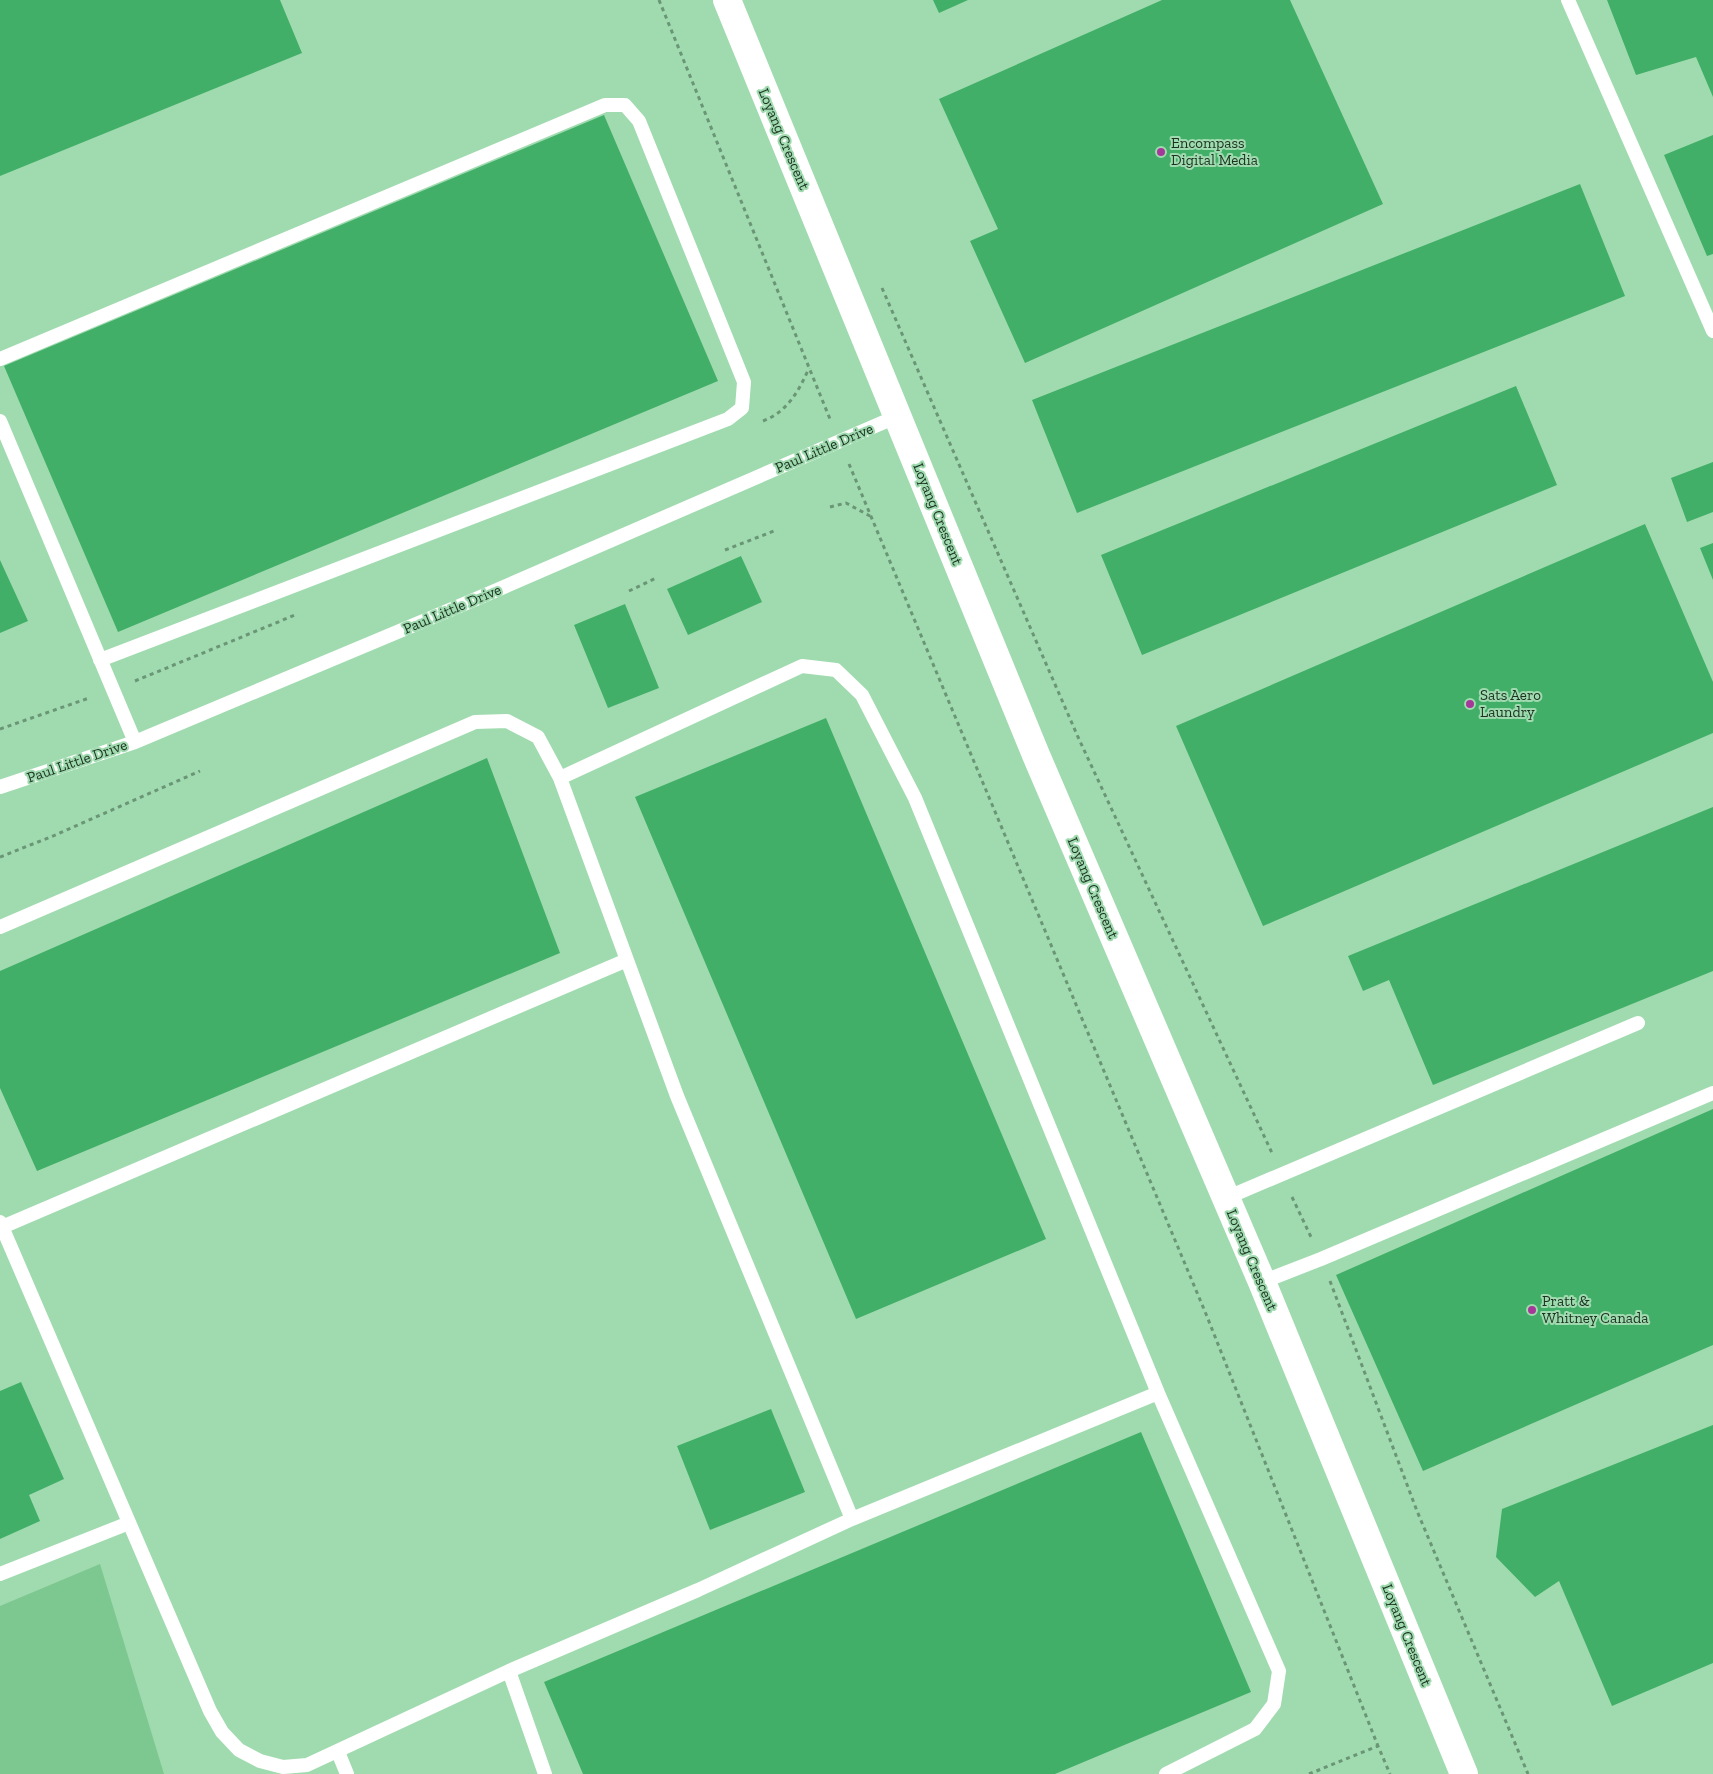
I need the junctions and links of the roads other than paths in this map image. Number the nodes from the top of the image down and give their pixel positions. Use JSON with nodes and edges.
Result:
{"nodes":[{"id":1,"x":727,"y":0,"type":"edge"},
{"id":2,"x":1568,"y":0,"type":"edge"},
{"id":3,"x":1713,"y":331,"type":"edge"},
{"id":4,"x":0,"y":359,"type":"edge"},
{"id":5,"x":898,"y":416,"type":"junction"},
{"id":6,"x":0,"y":421,"type":"edge"},
{"id":7,"x":100,"y":660,"type":"junction"},
{"id":8,"x":135,"y":742,"type":"junction"},
{"id":9,"x":560,"y":778,"type":"junction"},
{"id":10,"x":0,"y":787,"type":"edge"},
{"id":11,"x":0,"y":928,"type":"edge"},
{"id":12,"x":627,"y":960,"type":"junction"},
{"id":13,"x":1638,"y":1024,"type":"dead end"},
{"id":14,"x":1713,"y":1093,"type":"edge"},
{"id":15,"x":1226,"y":1198,"type":"junction"},
{"id":16,"x":1,"y":1224,"type":"edge"},
{"id":17,"x":1262,"y":1282,"type":"junction"},
{"id":18,"x":1158,"y":1393,"type":"junction"},
{"id":19,"x":852,"y":1519,"type":"junction"},
{"id":20,"x":129,"y":1523,"type":"junction"},
{"id":21,"x":0,"y":1574,"type":"edge"},
{"id":22,"x":509,"y":1671,"type":"junction"},
{"id":23,"x":338,"y":1752,"type":"junction"},
{"id":24,"x":347,"y":1774,"type":"edge"},
{"id":25,"x":545,"y":1774,"type":"edge"},
{"id":26,"x":1166,"y":1774,"type":"edge"},
{"id":27,"x":1464,"y":1774,"type":"edge"}],
"edges":[{"from":1,"to":5,"type":"street","name":"Loyang Crescent"},
{"from":2,"to":3,"type":"lane"},
{"from":4,"to":7,"type":"lane"},
{"from":5,"to":8,"type":"lane","name":"Paul Little Drive"},
{"from":5,"to":15,"type":"street","name":"Loyang Crescent"},
{"from":6,"to":7,"type":"lane"},
{"from":7,"to":8,"type":"lane"},
{"from":8,"to":10,"type":"lane","name":"Paul Little Drive"},
{"from":9,"to":11,"type":"lane"},
{"from":9,"to":12,"type":"lane"},
{"from":9,"to":18,"type":"lane"},
{"from":12,"to":16,"type":"lane"},
{"from":12,"to":19,"type":"lane"},
{"from":13,"to":15,"type":"lane"},
{"from":14,"to":17,"type":"lane"},
{"from":15,"to":17,"type":"street","name":"Loyang Crescent"},
{"from":16,"to":20,"type":"lane"},
{"from":17,"to":27,"type":"street","name":"Loyang Crescent"},
{"from":18,"to":19,"type":"lane"},
{"from":18,"to":26,"type":"lane"},
{"from":19,"to":22,"type":"lane"},
{"from":20,"to":21,"type":"lane"},
{"from":20,"to":23,"type":"lane"},
{"from":22,"to":23,"type":"lane"},
{"from":22,"to":25,"type":"lane"},
{"from":23,"to":24,"type":"lane"}]}
